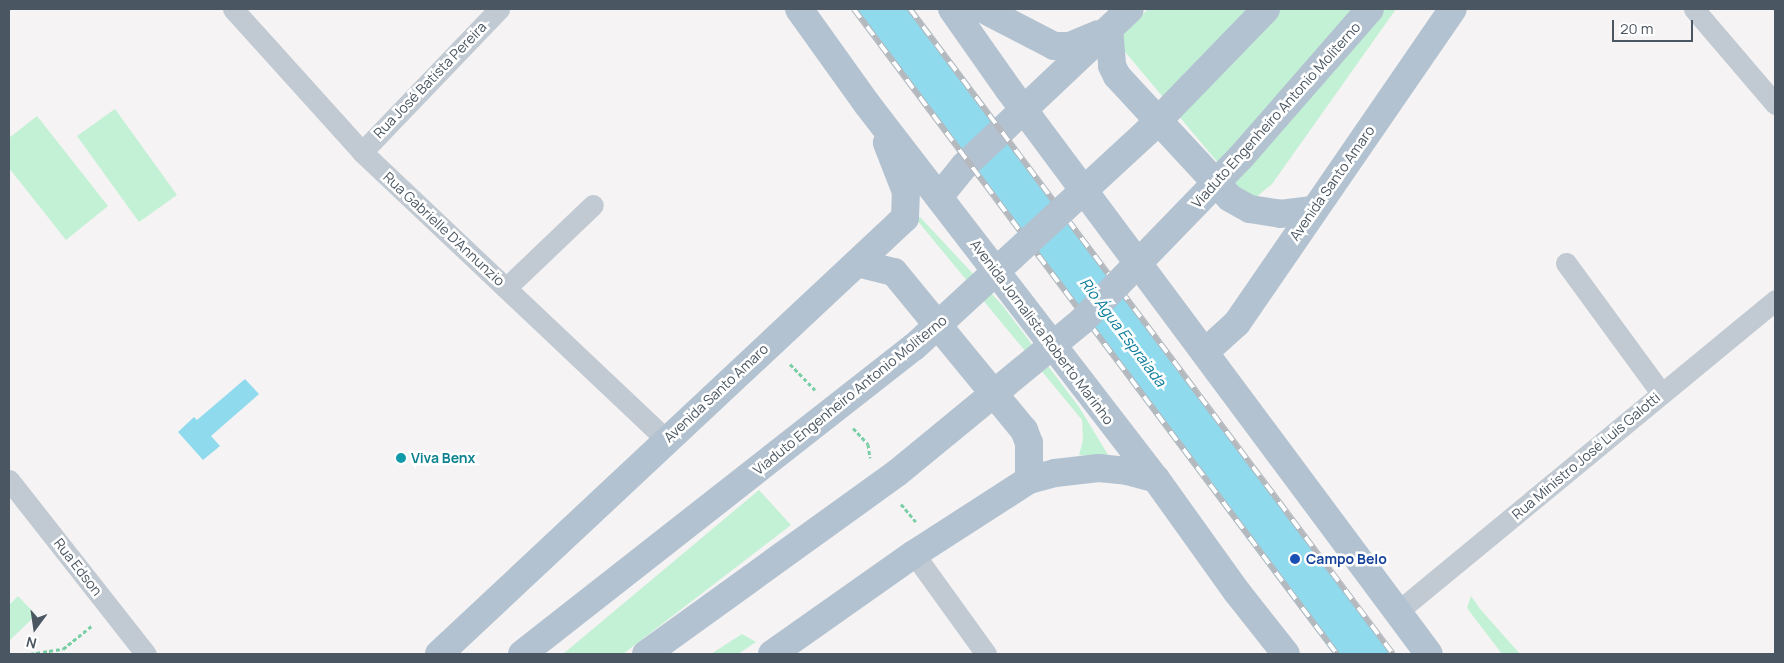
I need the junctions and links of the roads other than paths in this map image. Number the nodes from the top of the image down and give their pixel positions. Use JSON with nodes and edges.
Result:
{"nodes":[{"id":1,"x":233,"y":9,"type":"edge"},
{"id":2,"x":499,"y":9,"type":"edge"},
{"id":3,"x":799,"y":9,"type":"edge"},
{"id":4,"x":952,"y":9,"type":"edge"},
{"id":5,"x":984,"y":9,"type":"edge"},
{"id":6,"x":1130,"y":9,"type":"edge"},
{"id":7,"x":1266,"y":9,"type":"edge"},
{"id":8,"x":1370,"y":9,"type":"edge"},
{"id":9,"x":1453,"y":9,"type":"edge"},
{"id":10,"x":1694,"y":9,"type":"edge"},
{"id":11,"x":1109,"y":29,"type":"junction"},
{"id":12,"x":867,"y":104,"type":"junction"},
{"id":13,"x":1775,"y":104,"type":"edge"},
{"id":14,"x":1024,"y":110,"type":"junction"},
{"id":15,"x":362,"y":152,"type":"junction"},
{"id":16,"x":939,"y":197,"type":"junction"},
{"id":17,"x":593,"y":205,"type":"dead end"},
{"id":18,"x":1313,"y":210,"type":"junction"},
{"id":19,"x":857,"y":263,"type":"junction"},
{"id":20,"x":1566,"y":263,"type":"dead end"},
{"id":21,"x":506,"y":288,"type":"junction"},
{"id":22,"x":1775,"y":300,"type":"edge"},
{"id":23,"x":1204,"y":352,"type":"junction"},
{"id":24,"x":1662,"y":394,"type":"junction"},
{"id":25,"x":666,"y":439,"type":"junction"},
{"id":26,"x":1156,"y":479,"type":"junction"},
{"id":27,"x":9,"y":480,"type":"edge"},
{"id":28,"x":1029,"y":480,"type":"junction"},
{"id":29,"x":923,"y":548,"type":"junction"},
{"id":30,"x":1398,"y":612,"type":"junction"},
{"id":31,"x":146,"y":654,"type":"edge"},
{"id":32,"x":440,"y":654,"type":"edge"},
{"id":33,"x":522,"y":654,"type":"edge"},
{"id":34,"x":646,"y":654,"type":"edge"},
{"id":35,"x":772,"y":654,"type":"edge"},
{"id":36,"x":986,"y":654,"type":"edge"},
{"id":37,"x":1286,"y":654,"type":"edge"},
{"id":38,"x":1429,"y":654,"type":"edge"}],
"edges":[{"from":1,"to":15,"type":"street","name":"Rua Gabrielle D'Annunzio"},
{"from":2,"to":15,"type":"street","name":"Rua José Batista Pereira"},
{"from":3,"to":12,"type":"main road","name":"Avenida Jornalista Roberto Marinho"},
{"from":4,"to":14,"type":"main road"},
{"from":5,"to":11,"type":"main road"},
{"from":6,"to":11,"type":"main road"},
{"from":7,"to":33,"type":"main road","name":"Viaduto Engenheiro Antonio Moliterno","bridge":true},
{"from":8,"to":34,"type":"main road","name":"Viaduto Engenheiro Antonio Moliterno","bridge":true},
{"from":9,"to":18,"type":"main road","name":"Avenida Santo Amaro"},
{"from":10,"to":13,"type":"street"},
{"from":11,"to":14,"type":"main road"},
{"from":11,"to":18,"type":"main road"},
{"from":12,"to":16,"type":"main road","name":"Avenida Jornalista Roberto Marinho"},
{"from":12,"to":19,"type":"main road","name":"Avenida Santo Amaro"},
{"from":14,"to":16,"type":"main road"},
{"from":14,"to":23,"type":"main road"},
{"from":15,"to":21,"type":"street","name":"Rua Gabrielle D'Annunzio"},
{"from":16,"to":26,"type":"main road","name":"Avenida Jornalista Roberto Marinho"},
{"from":17,"to":21,"type":"street"},
{"from":18,"to":23,"type":"main road","name":"Avenida Santo Amaro"},
{"from":19,"to":25,"type":"main road","name":"Avenida Santo Amaro"},
{"from":19,"to":28,"type":"main road"},
{"from":20,"to":24,"type":"street"},
{"from":21,"to":25,"type":"street","name":"Rua Gabrielle D'Annunzio"},
{"from":22,"to":24,"type":"street","name":"Rua Ministro José Luis Galotti"},
{"from":23,"to":30,"type":"main road"},
{"from":24,"to":30,"type":"street","name":"Rua Ministro José Luis Galotti"},
{"from":25,"to":32,"type":"main road","name":"Avenida Santo Amaro"},
{"from":26,"to":28,"type":"main road"},
{"from":26,"to":37,"type":"main road","name":"Avenida Jornalista Roberto Marinho"},
{"from":27,"to":31,"type":"street","name":"Rua Edson"},
{"from":28,"to":29,"type":"main road"},
{"from":29,"to":35,"type":"main road"},
{"from":29,"to":36,"type":"street"},
{"from":30,"to":38,"type":"main road"}]}
